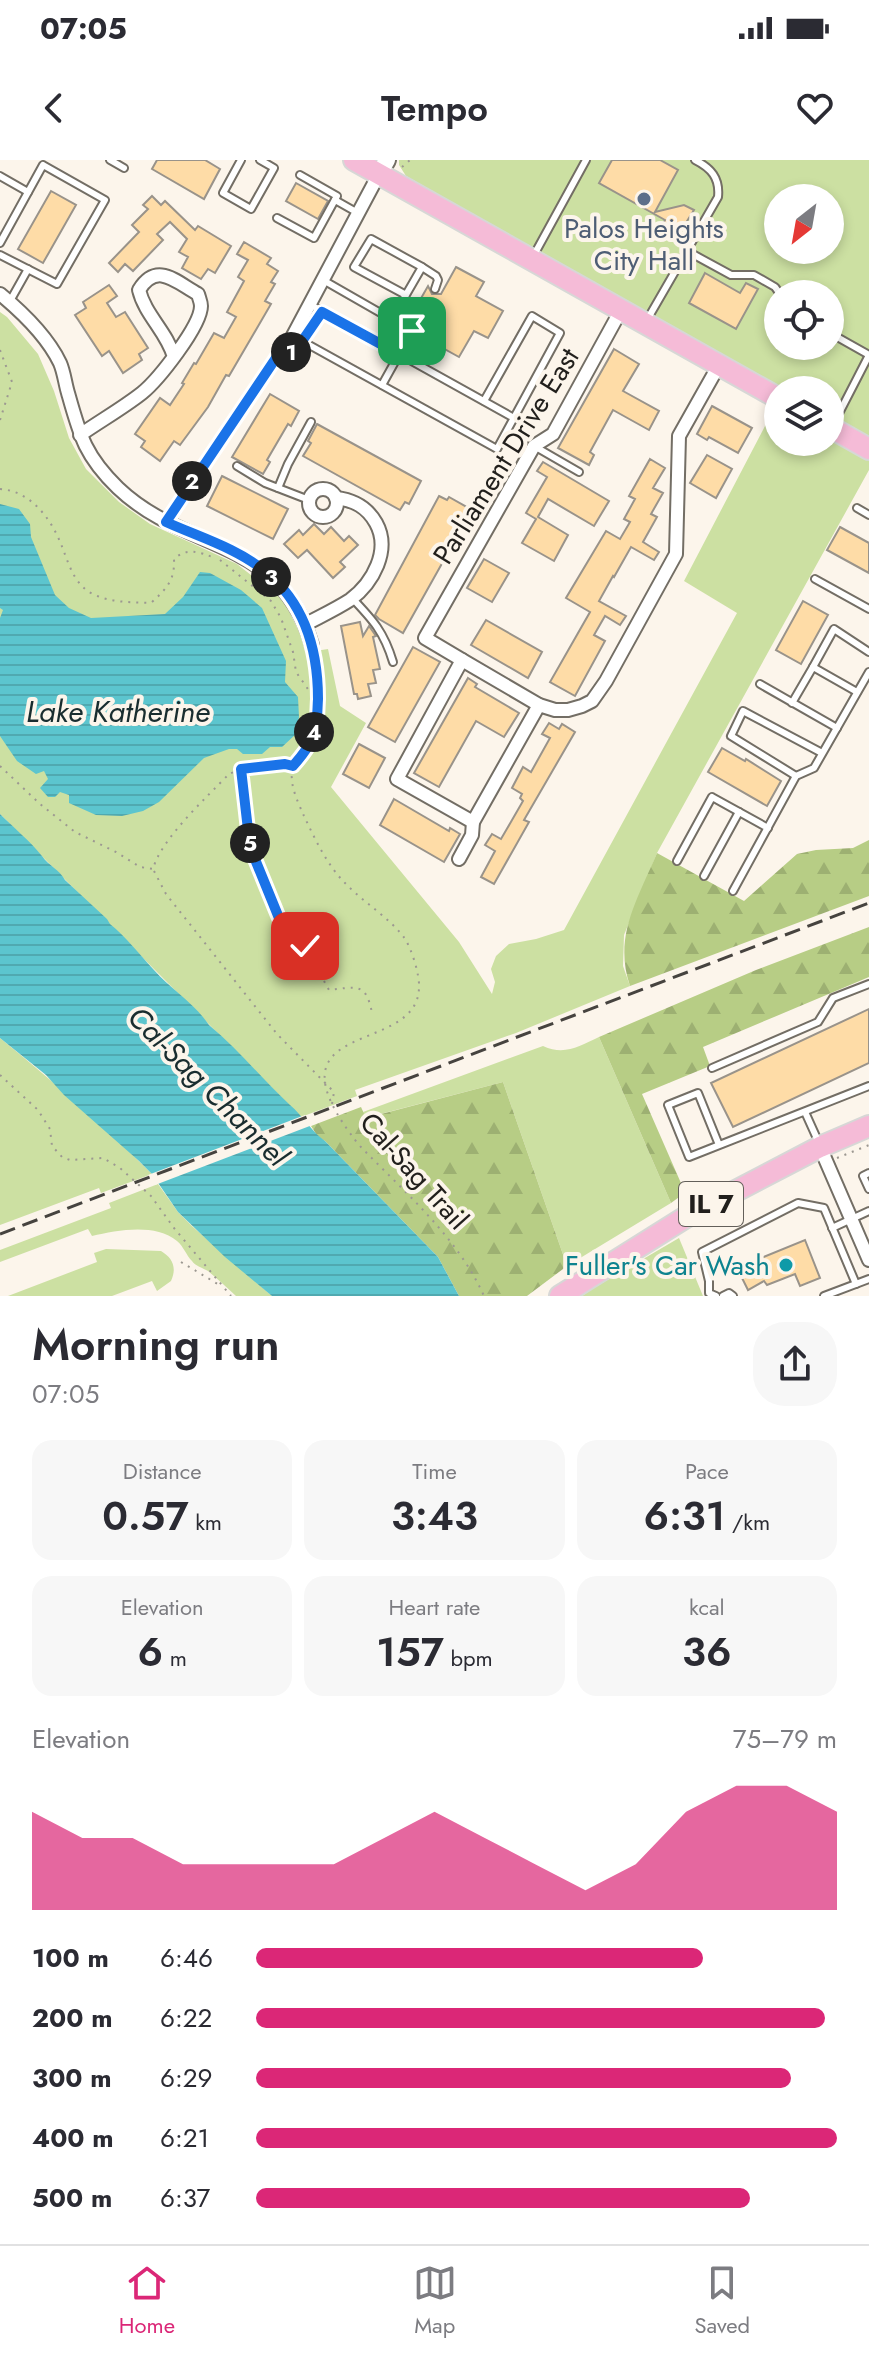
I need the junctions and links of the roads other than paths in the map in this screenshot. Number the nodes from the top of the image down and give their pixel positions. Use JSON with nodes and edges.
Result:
{"nodes":[{"id":1,"x":110,"y":160,"type":"edge"},
{"id":2,"x":241,"y":160,"type":"edge"},
{"id":3,"x":260,"y":160,"type":"edge"},
{"id":4,"x":354,"y":160,"type":"edge"},
{"id":5,"x":586,"y":160,"type":"edge"},
{"id":6,"x":695,"y":160,"type":"edge"},
{"id":7,"x":390,"y":167,"type":"edge"},
{"id":8,"x":124,"y":168,"type":"dead end"},
{"id":9,"x":300,"y":175,"type":"dead end"},
{"id":10,"x":0,"y":176,"type":"edge"},
{"id":11,"x":28,"y":192,"type":"junction"},
{"id":12,"x":335,"y":200,"type":"junction"},
{"id":13,"x":358,"y":213,"type":"junction"},
{"id":14,"x":277,"y":218,"type":"dead end"},
{"id":15,"x":0,"y":243,"type":"edge"},
{"id":16,"x":687,"y":251,"type":"junction"},
{"id":17,"x":0,"y":255,"type":"edge"},
{"id":18,"x":531,"y":260,"type":"junction"},
{"id":19,"x":422,"y":267,"type":"junction"},
{"id":20,"x":28,"y":269,"type":"junction"},
{"id":21,"x":323,"y":280,"type":"junction"},
{"id":22,"x":764,"y":281,"type":"edge"},
{"id":23,"x":435,"y":289,"type":"dead end"},
{"id":24,"x":406,"y":295,"type":"junction"},
{"id":25,"x":5,"y":298,"type":"edge"},
{"id":26,"x":310,"y":305,"type":"junction"},
{"id":27,"x":621,"y":310,"type":"junction"},
{"id":28,"x":392,"y":319,"type":"junction"},
{"id":29,"x":418,"y":319,"type":"dead end"},
{"id":30,"x":645,"y":323,"type":"junction"},
{"id":31,"x":412,"y":331,"type":"junction"},
{"id":32,"x":844,"y":341,"type":"edge"},
{"id":33,"x":287,"y":344,"type":"joint"},
{"id":34,"x":399,"y":354,"type":"junction"},
{"id":35,"x":174,"y":357,"type":"junction"},
{"id":36,"x":719,"y":365,"type":"junction"},
{"id":37,"x":382,"y":385,"type":"junction"},
{"id":38,"x":764,"y":390,"type":"edge"},
{"id":39,"x":484,"y":401,"type":"junction"},
{"id":40,"x":844,"y":403,"type":"edge"},
{"id":41,"x":514,"y":418,"type":"junction"},
{"id":42,"x":311,"y":422,"type":"dead end"},
{"id":43,"x":80,"y":435,"type":"junction"},
{"id":44,"x":844,"y":435,"type":"edge"},
{"id":45,"x":534,"y":446,"type":"junction"},
{"id":46,"x":869,"y":449,"type":"edge"},
{"id":47,"x":237,"y":466,"type":"dead end"},
{"id":48,"x":579,"y":472,"type":"dead end"},
{"id":49,"x":278,"y":488,"type":"junction"},
{"id":50,"x":336,"y":498,"type":"junction"},
{"id":51,"x":309,"y":500,"type":"junction"},
{"id":52,"x":857,"y":508,"type":"dead end"},
{"id":53,"x":869,"y":515,"type":"edge"},
{"id":54,"x":815,"y":579,"type":"dead end"},
{"id":55,"x":352,"y":598,"type":"junction"},
{"id":56,"x":869,"y":609,"type":"edge"},
{"id":57,"x":306,"y":624,"type":"junction"},
{"id":58,"x":312,"y":645,"type":"road end"},
{"id":59,"x":869,"y":652,"type":"edge"},
{"id":60,"x":462,"y":660,"type":"junction"},
{"id":61,"x":393,"y":662,"type":"dead end"},
{"id":62,"x":813,"y":667,"type":"junction"},
{"id":63,"x":869,"y":672,"type":"edge"},
{"id":64,"x":760,"y":684,"type":"dead end"},
{"id":65,"x":857,"y":692,"type":"junction"},
{"id":66,"x":792,"y":703,"type":"junction"},
{"id":67,"x":539,"y":705,"type":"junction"},
{"id":68,"x":837,"y":728,"type":"junction"},
{"id":69,"x":822,"y":753,"type":"junction"},
{"id":70,"x":796,"y":776,"type":"junction"},
{"id":71,"x":739,"y":812,"type":"junction"},
{"id":72,"x":473,"y":822,"type":"junction"},
{"id":73,"x":768,"y":828,"type":"junction"},
{"id":74,"x":459,"y":859,"type":"dead end"},
{"id":75,"x":677,"y":861,"type":"dead end"},
{"id":76,"x":704,"y":876,"type":"dead end"},
{"id":77,"x":733,"y":891,"type":"dead end"},
{"id":78,"x":869,"y":984,"type":"edge"},
{"id":79,"x":712,"y":1068,"type":"dead end"},
{"id":80,"x":869,"y":1086,"type":"edge"},
{"id":81,"x":805,"y":1112,"type":"junction"},
{"id":82,"x":869,"y":1126,"type":"edge"},
{"id":83,"x":719,"y":1145,"type":"junction"},
{"id":84,"x":824,"y":1154,"type":"junction"},
{"id":85,"x":869,"y":1173,"type":"edge"},
{"id":86,"x":869,"y":1189,"type":"edge"},
{"id":87,"x":869,"y":1211,"type":"edge"},
{"id":88,"x":851,"y":1219,"type":"junction"},
{"id":89,"x":832,"y":1228,"type":"junction"},
{"id":90,"x":869,"y":1260,"type":"edge"},
{"id":91,"x":869,"y":1279,"type":"edge"},
{"id":92,"x":856,"y":1284,"type":"junction"},
{"id":93,"x":712,"y":1294,"type":"edge"},
{"id":94,"x":560,"y":1296,"type":"edge"},
{"id":95,"x":723,"y":1296,"type":"edge"},
{"id":96,"x":733,"y":1296,"type":"edge"},
{"id":97,"x":824,"y":1296,"type":"edge"}],
"edges":[{"from":1,"to":8,"type":"lane"},
{"from":2,"to":3,"type":"lane"},
{"from":4,"to":7,"type":"main road"},
{"from":5,"to":18,"type":"lane"},
{"from":6,"to":16,"type":"lane"},
{"from":7,"to":13,"type":"street"},
{"from":7,"to":18,"type":"main road"},
{"from":9,"to":12,"type":"lane"},
{"from":10,"to":11,"type":"lane"},
{"from":11,"to":15,"type":"lane"},
{"from":11,"to":20,"type":"lane"},
{"from":12,"to":13,"type":"lane"},
{"from":12,"to":14,"type":"lane"},
{"from":13,"to":21,"type":"street"},
{"from":16,"to":22,"type":"lane"},
{"from":16,"to":30,"type":"lane"},
{"from":17,"to":20,"type":"lane"},
{"from":18,"to":27,"type":"main road"},
{"from":19,"to":23,"type":"lane"},
{"from":19,"to":24,"type":"lane"},
{"from":19,"to":24,"type":"lane"},
{"from":20,"to":25,"type":"lane"},
{"from":21,"to":26,"type":"street"},
{"from":21,"to":28,"type":"lane"},
{"from":24,"to":28,"type":"lane"},
{"from":25,"to":43,"type":"street"},
{"from":26,"to":33,"type":"street"},
{"from":26,"to":34,"type":"lane"},
{"from":27,"to":30,"type":"main road"},
{"from":27,"to":45,"type":"street","name":"Parliament Drive East"},
{"from":28,"to":31,"type":"lane"},
{"from":29,"to":31,"type":"lane"},
{"from":30,"to":36,"type":"main road"},
{"from":31,"to":34,"type":"lane"},
{"from":32,"to":40,"type":"lane"},
{"from":33,"to":37,"type":"lane"},
{"from":34,"to":37,"type":"lane"},
{"from":34,"to":39,"type":"lane"},
{"from":35,"to":35,"type":"street"},
{"from":35,"to":43,"type":"street"},
{"from":36,"to":38,"type":"main road"},
{"from":36,"to":67,"type":"street"},
{"from":37,"to":41,"type":"lane"},
{"from":39,"to":41,"type":"lane"},
{"from":39,"to":41,"type":"lane"},
{"from":42,"to":49,"type":"lane"},
{"from":43,"to":57,"type":"street"},
{"from":44,"to":46,"type":"main road"},
{"from":45,"to":48,"type":"lane"},
{"from":45,"to":60,"type":"street","name":"Parliament Drive East"},
{"from":47,"to":49,"type":"lane"},
{"from":49,"to":51,"type":"lane"},
{"from":50,"to":51,"type":"street"},
{"from":50,"to":51,"type":"street"},
{"from":50,"to":55,"type":"street"},
{"from":52,"to":53,"type":"lane"},
{"from":54,"to":56,"type":"lane"},
{"from":55,"to":57,"type":"street"},
{"from":55,"to":61,"type":"lane"},
{"from":57,"to":58,"type":"street"},
{"from":59,"to":62,"type":"lane"},
{"from":60,"to":67,"type":"street"},
{"from":60,"to":72,"type":"street"},
{"from":62,"to":65,"type":"lane"},
{"from":62,"to":66,"type":"lane"},
{"from":63,"to":65,"type":"lane"},
{"from":64,"to":66,"type":"lane"},
{"from":65,"to":68,"type":"lane"},
{"from":66,"to":68,"type":"lane"},
{"from":67,"to":72,"type":"street"},
{"from":68,"to":69,"type":"lane"},
{"from":69,"to":70,"type":"lane"},
{"from":69,"to":70,"type":"lane"},
{"from":70,"to":73,"type":"lane"},
{"from":71,"to":73,"type":"lane"},
{"from":71,"to":75,"type":"lane"},
{"from":71,"to":76,"type":"lane"},
{"from":72,"to":74,"type":"street"},
{"from":73,"to":77,"type":"lane"},
{"from":78,"to":79,"type":"lane"},
{"from":80,"to":81,"type":"lane"},
{"from":81,"to":83,"type":"lane"},
{"from":81,"to":84,"type":"lane"},
{"from":82,"to":84,"type":"main road","number":"IL 7"},
{"from":83,"to":83,"type":"lane"},
{"from":84,"to":88,"type":"street"},
{"from":84,"to":94,"type":"main road","number":"IL 7"},
{"from":85,"to":86,"type":"lane"},
{"from":87,"to":88,"type":"lane"},
{"from":88,"to":89,"type":"lane"},
{"from":88,"to":90,"type":"street"},
{"from":89,"to":92,"type":"lane"},
{"from":89,"to":93,"type":"lane"},
{"from":91,"to":92,"type":"lane"},
{"from":92,"to":97,"type":"lane"},
{"from":95,"to":96,"type":"lane"}]}
